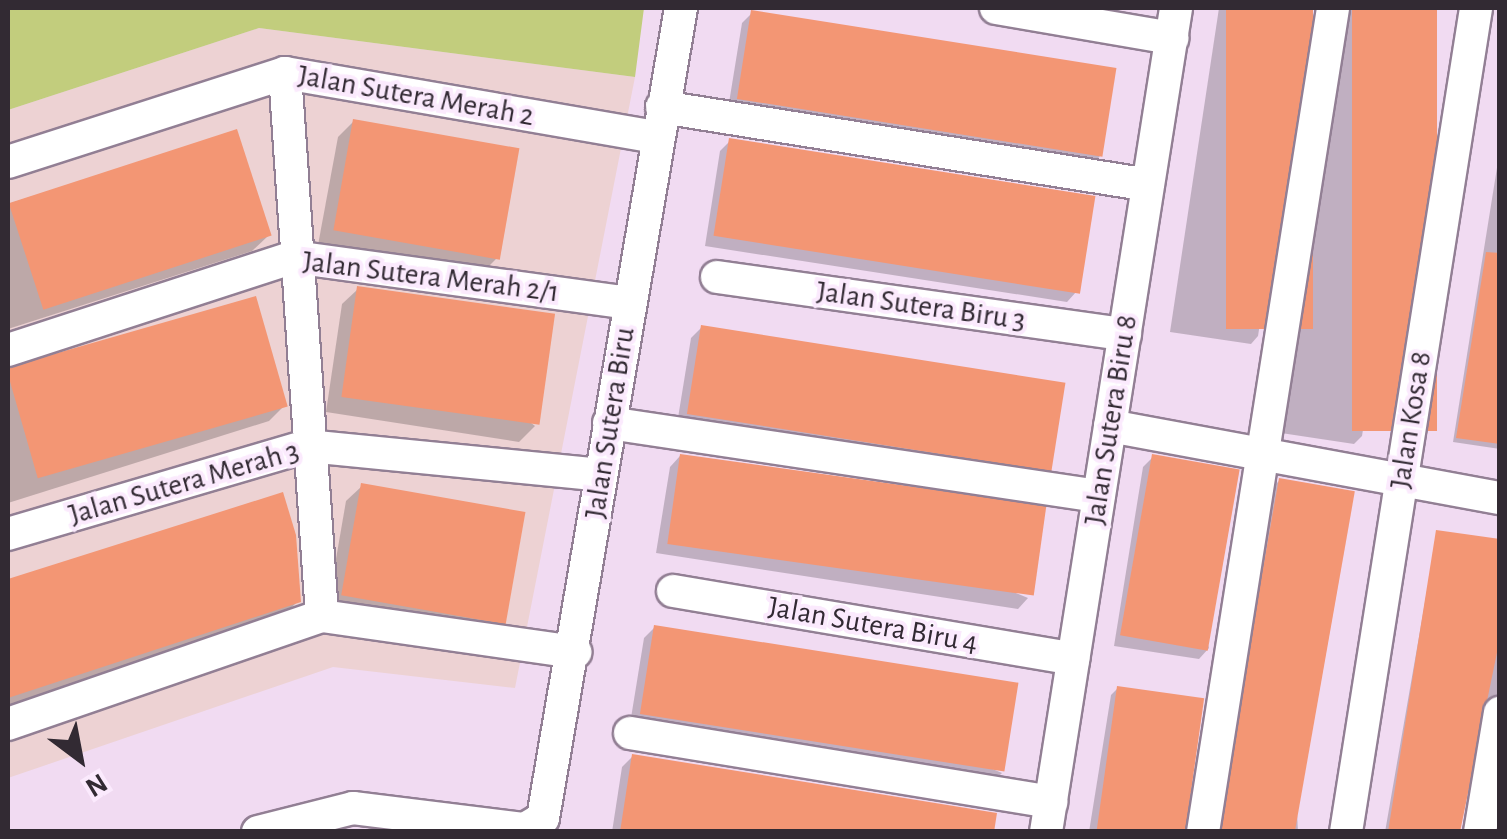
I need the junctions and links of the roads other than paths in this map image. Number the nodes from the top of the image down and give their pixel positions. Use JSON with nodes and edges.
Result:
{"nodes":[{"id":1,"x":680,"y":8,"type":"edge"},
{"id":2,"x":996,"y":8,"type":"edge"},
{"id":3,"x":1333,"y":8,"type":"edge"},
{"id":4,"x":1476,"y":8,"type":"edge"},
{"id":5,"x":1174,"y":23,"type":"edge"},
{"id":6,"x":284,"y":73,"type":"junction"},
{"id":7,"x":659,"y":122,"type":"junction"},
{"id":8,"x":8,"y":162,"type":"edge"},
{"id":9,"x":1148,"y":185,"type":"junction"},
{"id":10,"x":294,"y":257,"type":"junction"},
{"id":11,"x":716,"y":277,"type":"dead end"},
{"id":12,"x":628,"y":303,"type":"junction"},
{"id":13,"x":1125,"y":334,"type":"junction"},
{"id":14,"x":8,"y":350,"type":"edge"},
{"id":15,"x":609,"y":423,"type":"junction"},
{"id":16,"x":1110,"y":426,"type":"junction"},
{"id":17,"x":307,"y":446,"type":"junction"},
{"id":18,"x":1261,"y":455,"type":"junction"},
{"id":19,"x":601,"y":474,"type":"junction"},
{"id":20,"x":1401,"y":483,"type":"junction"},
{"id":21,"x":1099,"y":496,"type":"junction"},
{"id":22,"x":1500,"y":498,"type":"edge"},
{"id":23,"x":8,"y":534,"type":"edge"},
{"id":24,"x":673,"y":591,"type":"dead end"},
{"id":25,"x":322,"y":616,"type":"junction"},
{"id":26,"x":576,"y":652,"type":"junction"},
{"id":27,"x":1073,"y":659,"type":"junction"},
{"id":28,"x":1500,"y":713,"type":"edge"},
{"id":29,"x":8,"y":724,"type":"edge"},
{"id":30,"x":630,"y":734,"type":"dead end"},
{"id":31,"x":1048,"y":816,"type":"edge"},
{"id":32,"x":525,"y":830,"type":"edge"},
{"id":33,"x":258,"y":832,"type":"edge"},
{"id":34,"x":1203,"y":832,"type":"edge"},
{"id":35,"x":1346,"y":832,"type":"edge"},
{"id":36,"x":1480,"y":832,"type":"edge"}],
"edges":[{"from":1,"to":7,"type":"street","name":"Jalan Sutera Biru"},
{"from":2,"to":5,"type":"street"},
{"from":3,"to":18,"type":"street"},
{"from":4,"to":20,"type":"street","name":"Jalan Kosa 8"},
{"from":5,"to":9,"type":"street","name":"Jalan Sutera Biru 8"},
{"from":6,"to":7,"type":"street","name":"Jalan Sutera Merah 2"},
{"from":6,"to":8,"type":"street","name":"Jalan Sutera Merah 2"},
{"from":6,"to":10,"type":"street"},
{"from":7,"to":9,"type":"street","name":"Jalan Sutera Merah 2"},
{"from":7,"to":12,"type":"street","name":"Jalan Sutera Biru"},
{"from":9,"to":13,"type":"street","name":"Jalan Sutera Biru 8"},
{"from":10,"to":12,"type":"street","name":"Jalan Sutera Merah 2/1"},
{"from":10,"to":14,"type":"street","name":"Jalan Sutera Merah 2/1"},
{"from":10,"to":17,"type":"street"},
{"from":11,"to":13,"type":"street","name":"Jalan Sutera Biru 3"},
{"from":12,"to":15,"type":"street","name":"Jalan Sutera Biru"},
{"from":13,"to":16,"type":"street","name":"Jalan Sutera Biru 8"},
{"from":15,"to":19,"type":"street","name":"Jalan Sutera Biru"},
{"from":15,"to":21,"type":"street"},
{"from":16,"to":18,"type":"street"},
{"from":16,"to":21,"type":"street","name":"Jalan Sutera Biru 8"},
{"from":17,"to":19,"type":"street","name":"Jalan Sutera Merah 3"},
{"from":17,"to":23,"type":"street","name":"Jalan Sutera Merah 3"},
{"from":17,"to":25,"type":"street"},
{"from":18,"to":20,"type":"street"},
{"from":18,"to":34,"type":"street"},
{"from":19,"to":26,"type":"street","name":"Jalan Sutera Biru"},
{"from":20,"to":22,"type":"street"},
{"from":20,"to":35,"type":"street","name":"Jalan Kosa 8"},
{"from":21,"to":27,"type":"street","name":"Jalan Sutera Biru 8"},
{"from":24,"to":27,"type":"street","name":"Jalan Sutera Biru 4"},
{"from":25,"to":26,"type":"street"},
{"from":25,"to":29,"type":"street"},
{"from":26,"to":32,"type":"street","name":"Jalan Sutera Biru"},
{"from":27,"to":31,"type":"street","name":"Jalan Sutera Biru 8"},
{"from":28,"to":36,"type":"street"},
{"from":30,"to":31,"type":"street"},
{"from":32,"to":33,"type":"street"}]}
